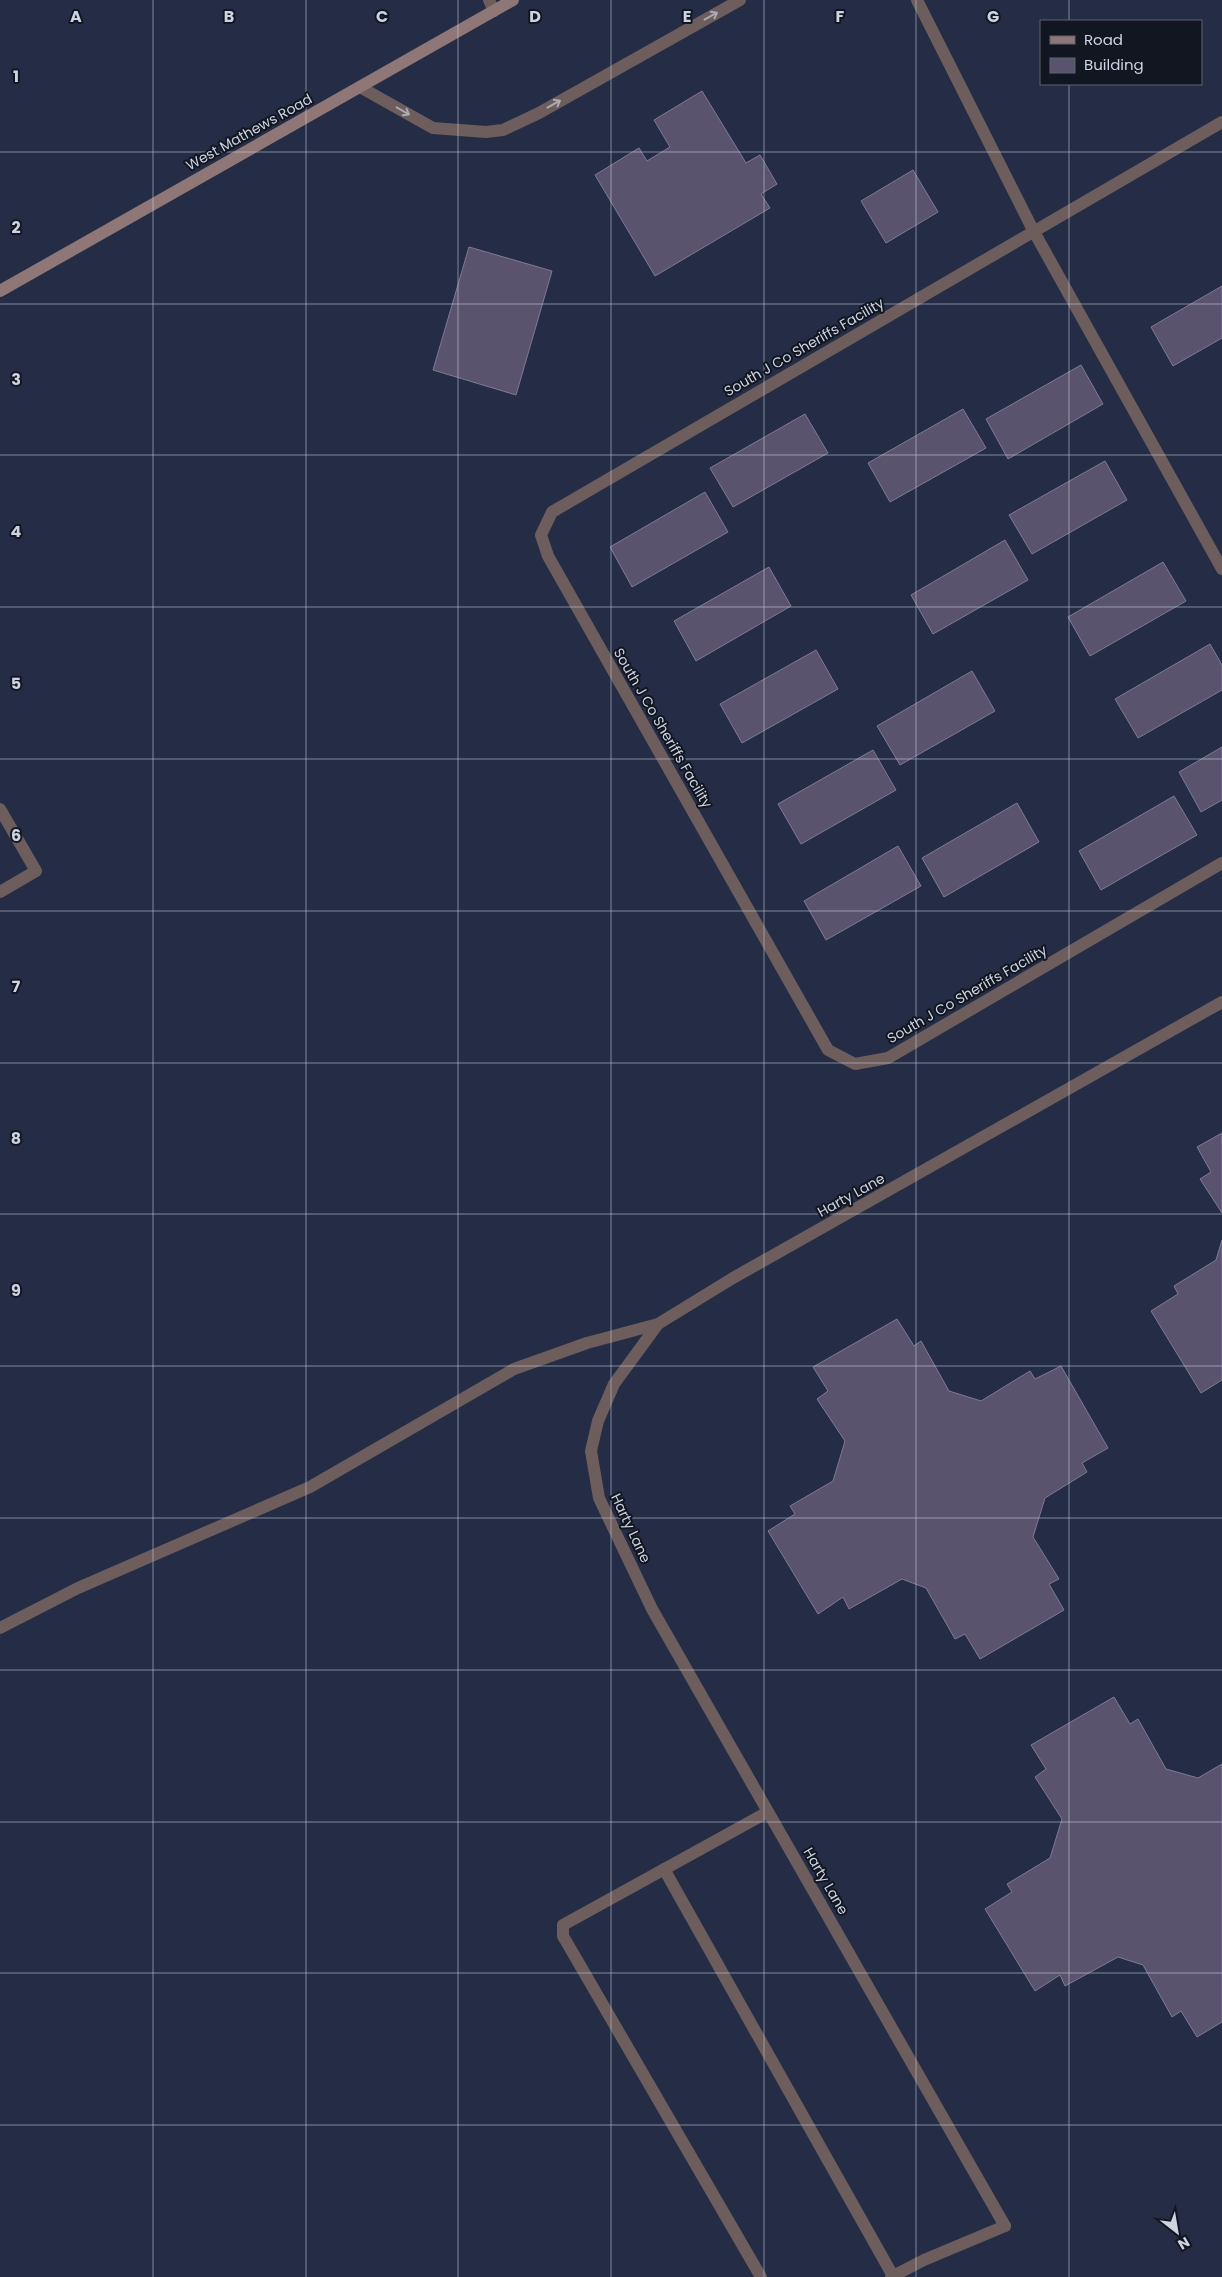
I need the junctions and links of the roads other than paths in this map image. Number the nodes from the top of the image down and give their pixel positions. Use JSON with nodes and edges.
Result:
{"nodes":[{"id":1,"x":513,"y":0,"type":"edge"},
{"id":2,"x":740,"y":0,"type":"edge"},
{"id":3,"x":917,"y":0,"type":"edge"},
{"id":4,"x":491,"y":6,"type":"edge"},
{"id":5,"x":360,"y":87,"type":"junction"},
{"id":6,"x":1222,"y":122,"type":"edge"},
{"id":7,"x":1033,"y":230,"type":"junction"},
{"id":8,"x":0,"y":291,"type":"edge"},
{"id":9,"x":1222,"y":568,"type":"edge"},
{"id":10,"x":0,"y":810,"type":"edge"},
{"id":11,"x":1222,"y":863,"type":"edge"},
{"id":12,"x":0,"y":892,"type":"edge"},
{"id":13,"x":1222,"y":1002,"type":"edge"},
{"id":14,"x":658,"y":1324,"type":"junction"},
{"id":15,"x":0,"y":1628,"type":"edge"},
{"id":16,"x":768,"y":1812,"type":"junction"},
{"id":17,"x":664,"y":1869,"type":"junction"},
{"id":18,"x":761,"y":2277,"type":"edge"},
{"id":19,"x":892,"y":2277,"type":"edge"}],
"edges":[{"from":1,"to":4,"type":"main road","name":"West Mathews Road"},
{"from":5,"to":2,"type":"street","one_way":true},
{"from":3,"to":7,"type":"street"},
{"from":4,"to":5,"type":"main road","name":"West Mathews Road"},
{"from":5,"to":8,"type":"main road","name":"West Mathews Road"},
{"from":6,"to":7,"type":"street","name":"South J Co Sheriffs Facility"},
{"from":7,"to":9,"type":"street"},
{"from":7,"to":11,"type":"street","name":"South J Co Sheriffs Facility"},
{"from":10,"to":12,"type":"street"},
{"from":13,"to":14,"type":"street","name":"Harty Lane"},
{"from":14,"to":15,"type":"street"},
{"from":14,"to":16,"type":"street","name":"Harty Lane"},
{"from":16,"to":17,"type":"street"},
{"from":16,"to":19,"type":"street","name":"Harty Lane"},
{"from":17,"to":18,"type":"street"},
{"from":17,"to":19,"type":"street"}]}
